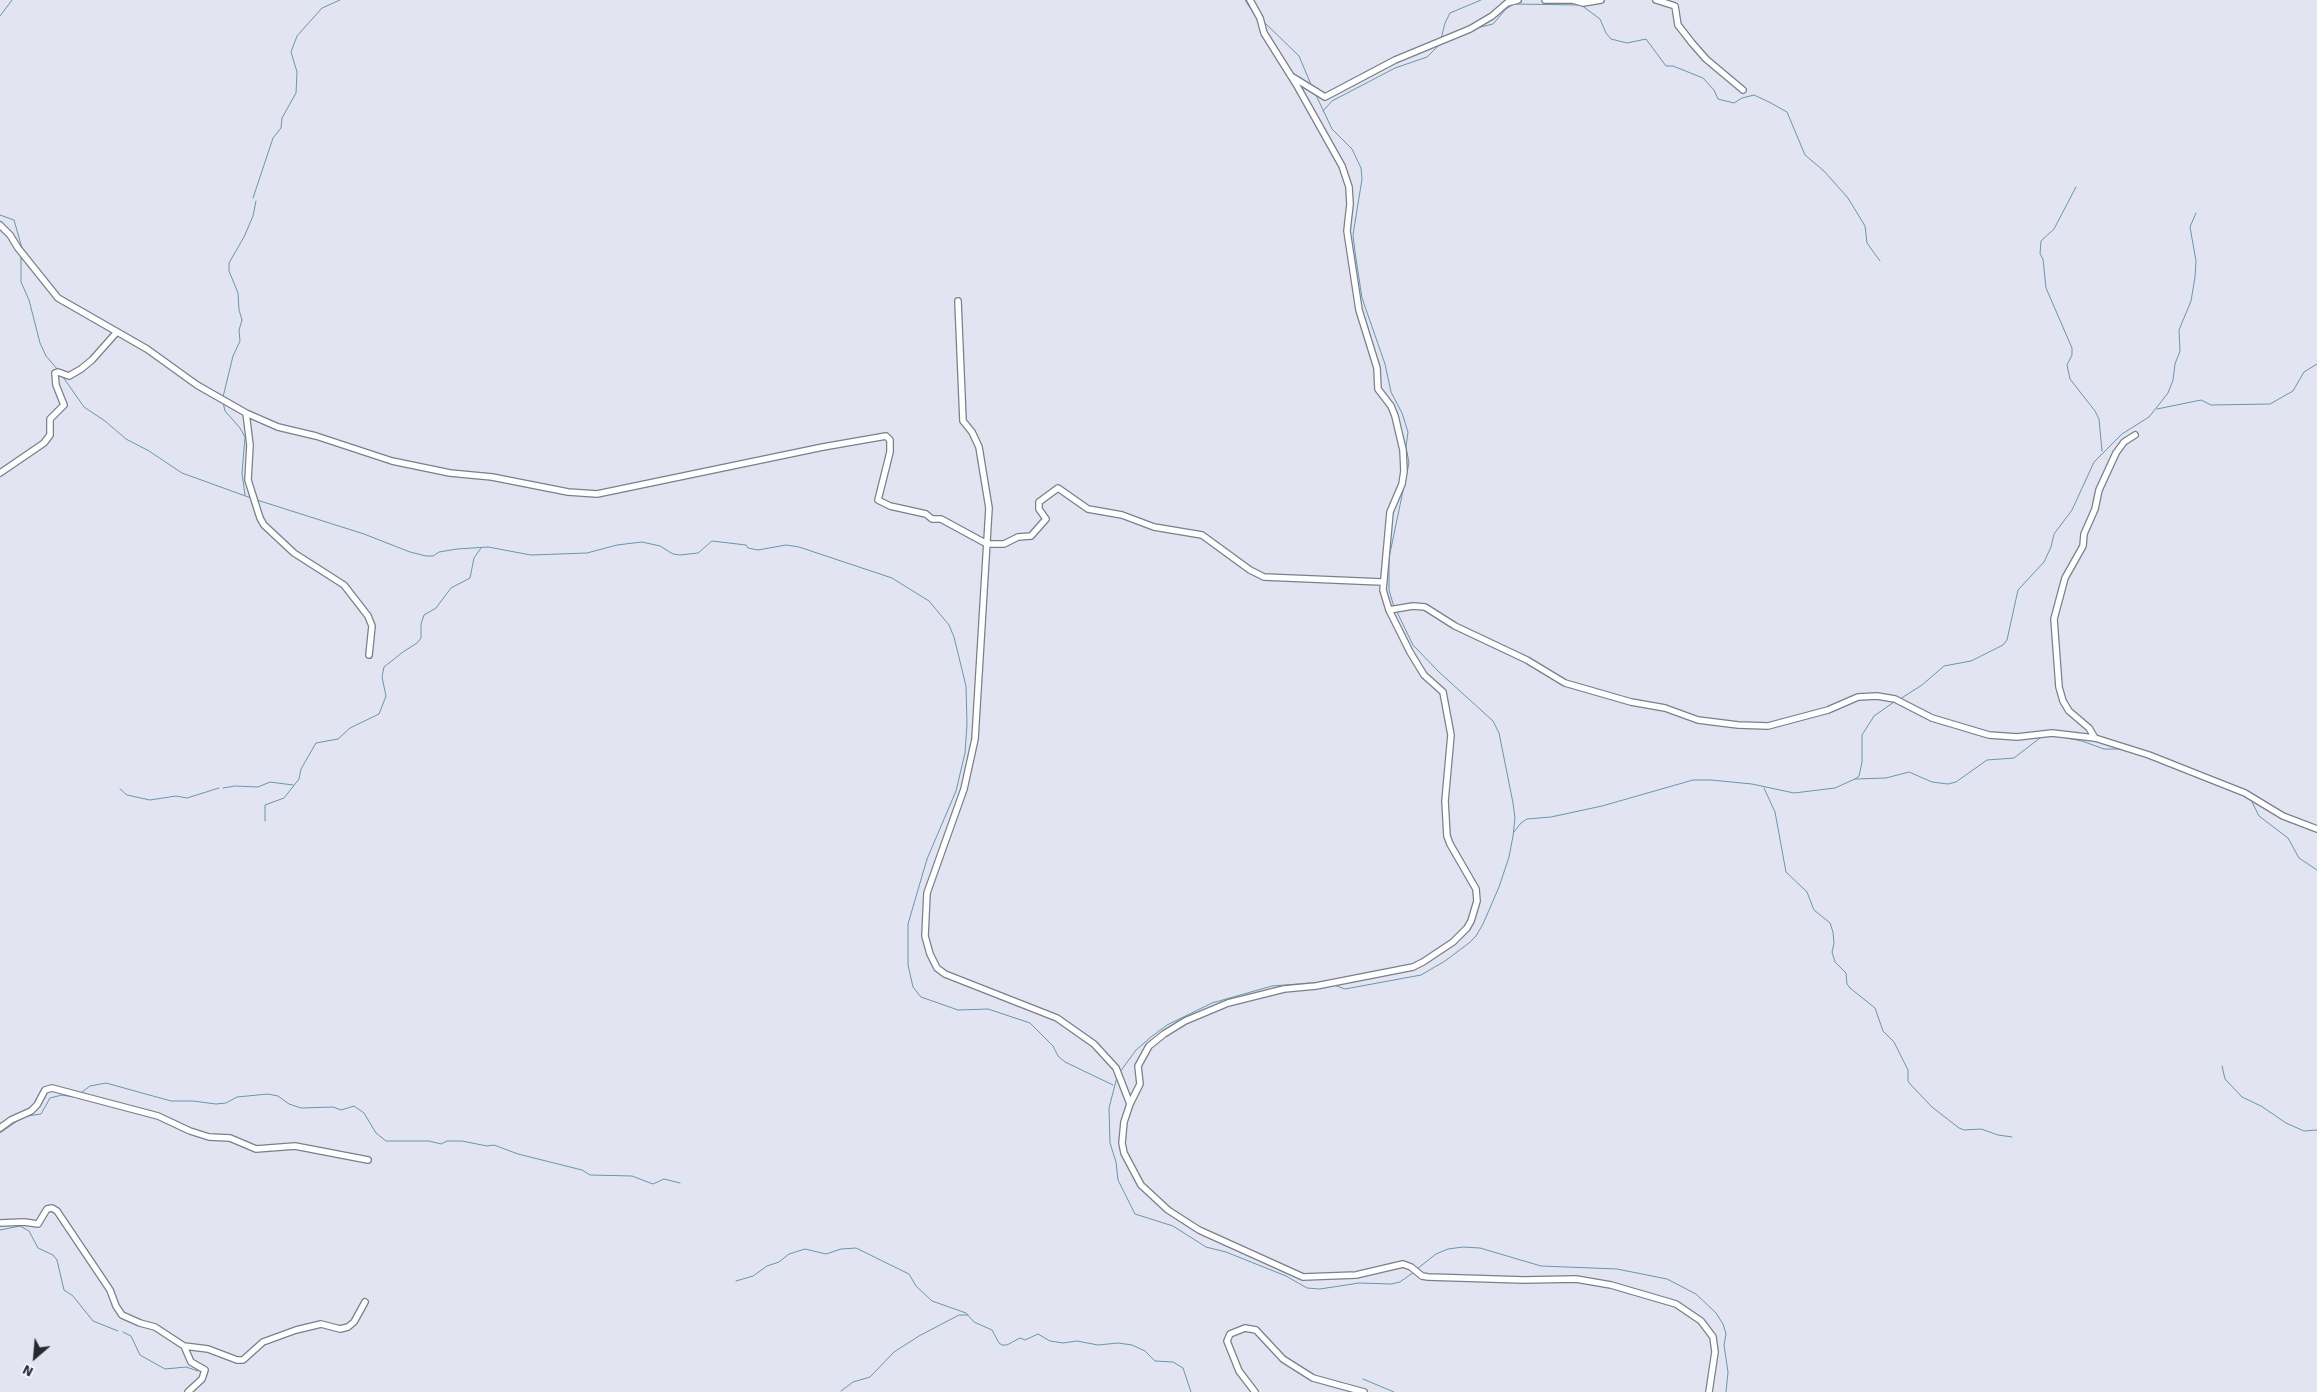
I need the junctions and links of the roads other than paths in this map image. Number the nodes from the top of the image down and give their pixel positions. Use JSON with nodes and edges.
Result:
{"nodes":[{"id":1,"x":1250,"y":0,"type":"edge"},
{"id":2,"x":1518,"y":0,"type":"edge"},
{"id":3,"x":1545,"y":0,"type":"edge"},
{"id":4,"x":1601,"y":0,"type":"edge"},
{"id":5,"x":1656,"y":0,"type":"edge"},
{"id":6,"x":1291,"y":76,"type":"junction"},
{"id":7,"x":1743,"y":90,"type":"dead end"},
{"id":8,"x":0,"y":225,"type":"edge"},
{"id":9,"x":958,"y":301,"type":"dead end"},
{"id":10,"x":116,"y":333,"type":"junction"},
{"id":11,"x":246,"y":413,"type":"junction"},
{"id":12,"x":2135,"y":435,"type":"dead end"},
{"id":13,"x":0,"y":473,"type":"edge"},
{"id":14,"x":987,"y":544,"type":"junction"},
{"id":15,"x":1382,"y":582,"type":"junction"},
{"id":16,"x":1389,"y":610,"type":"junction"},
{"id":17,"x":369,"y":655,"type":"dead end"},
{"id":18,"x":2095,"y":738,"type":"junction"},
{"id":19,"x":2317,"y":829,"type":"edge"},
{"id":20,"x":1130,"y":1104,"type":"junction"},
{"id":21,"x":0,"y":1128,"type":"edge"},
{"id":22,"x":368,"y":1160,"type":"dead end"},
{"id":23,"x":0,"y":1223,"type":"edge"},
{"id":24,"x":365,"y":1302,"type":"dead end"},
{"id":25,"x":184,"y":1346,"type":"junction"},
{"id":26,"x":188,"y":1392,"type":"edge"},
{"id":27,"x":1255,"y":1392,"type":"edge"},
{"id":28,"x":1364,"y":1392,"type":"edge"},
{"id":29,"x":1709,"y":1392,"type":"edge"}],
"edges":[{"from":1,"to":6,"type":"street"},
{"from":2,"to":6,"type":"street"},
{"from":3,"to":4,"type":"street"},
{"from":5,"to":7,"type":"street"},
{"from":6,"to":15,"type":"street"},
{"from":8,"to":10,"type":"street"},
{"from":9,"to":14,"type":"street"},
{"from":10,"to":11,"type":"street"},
{"from":10,"to":13,"type":"street"},
{"from":11,"to":14,"type":"street"},
{"from":11,"to":17,"type":"street"},
{"from":12,"to":18,"type":"street"},
{"from":14,"to":15,"type":"street"},
{"from":14,"to":20,"type":"street"},
{"from":15,"to":16,"type":"street"},
{"from":16,"to":18,"type":"street"},
{"from":16,"to":20,"type":"street"},
{"from":18,"to":19,"type":"street"},
{"from":20,"to":29,"type":"street"},
{"from":21,"to":22,"type":"street"},
{"from":23,"to":25,"type":"street"},
{"from":24,"to":25,"type":"street"},
{"from":25,"to":26,"type":"street"},
{"from":27,"to":28,"type":"street"}]}
